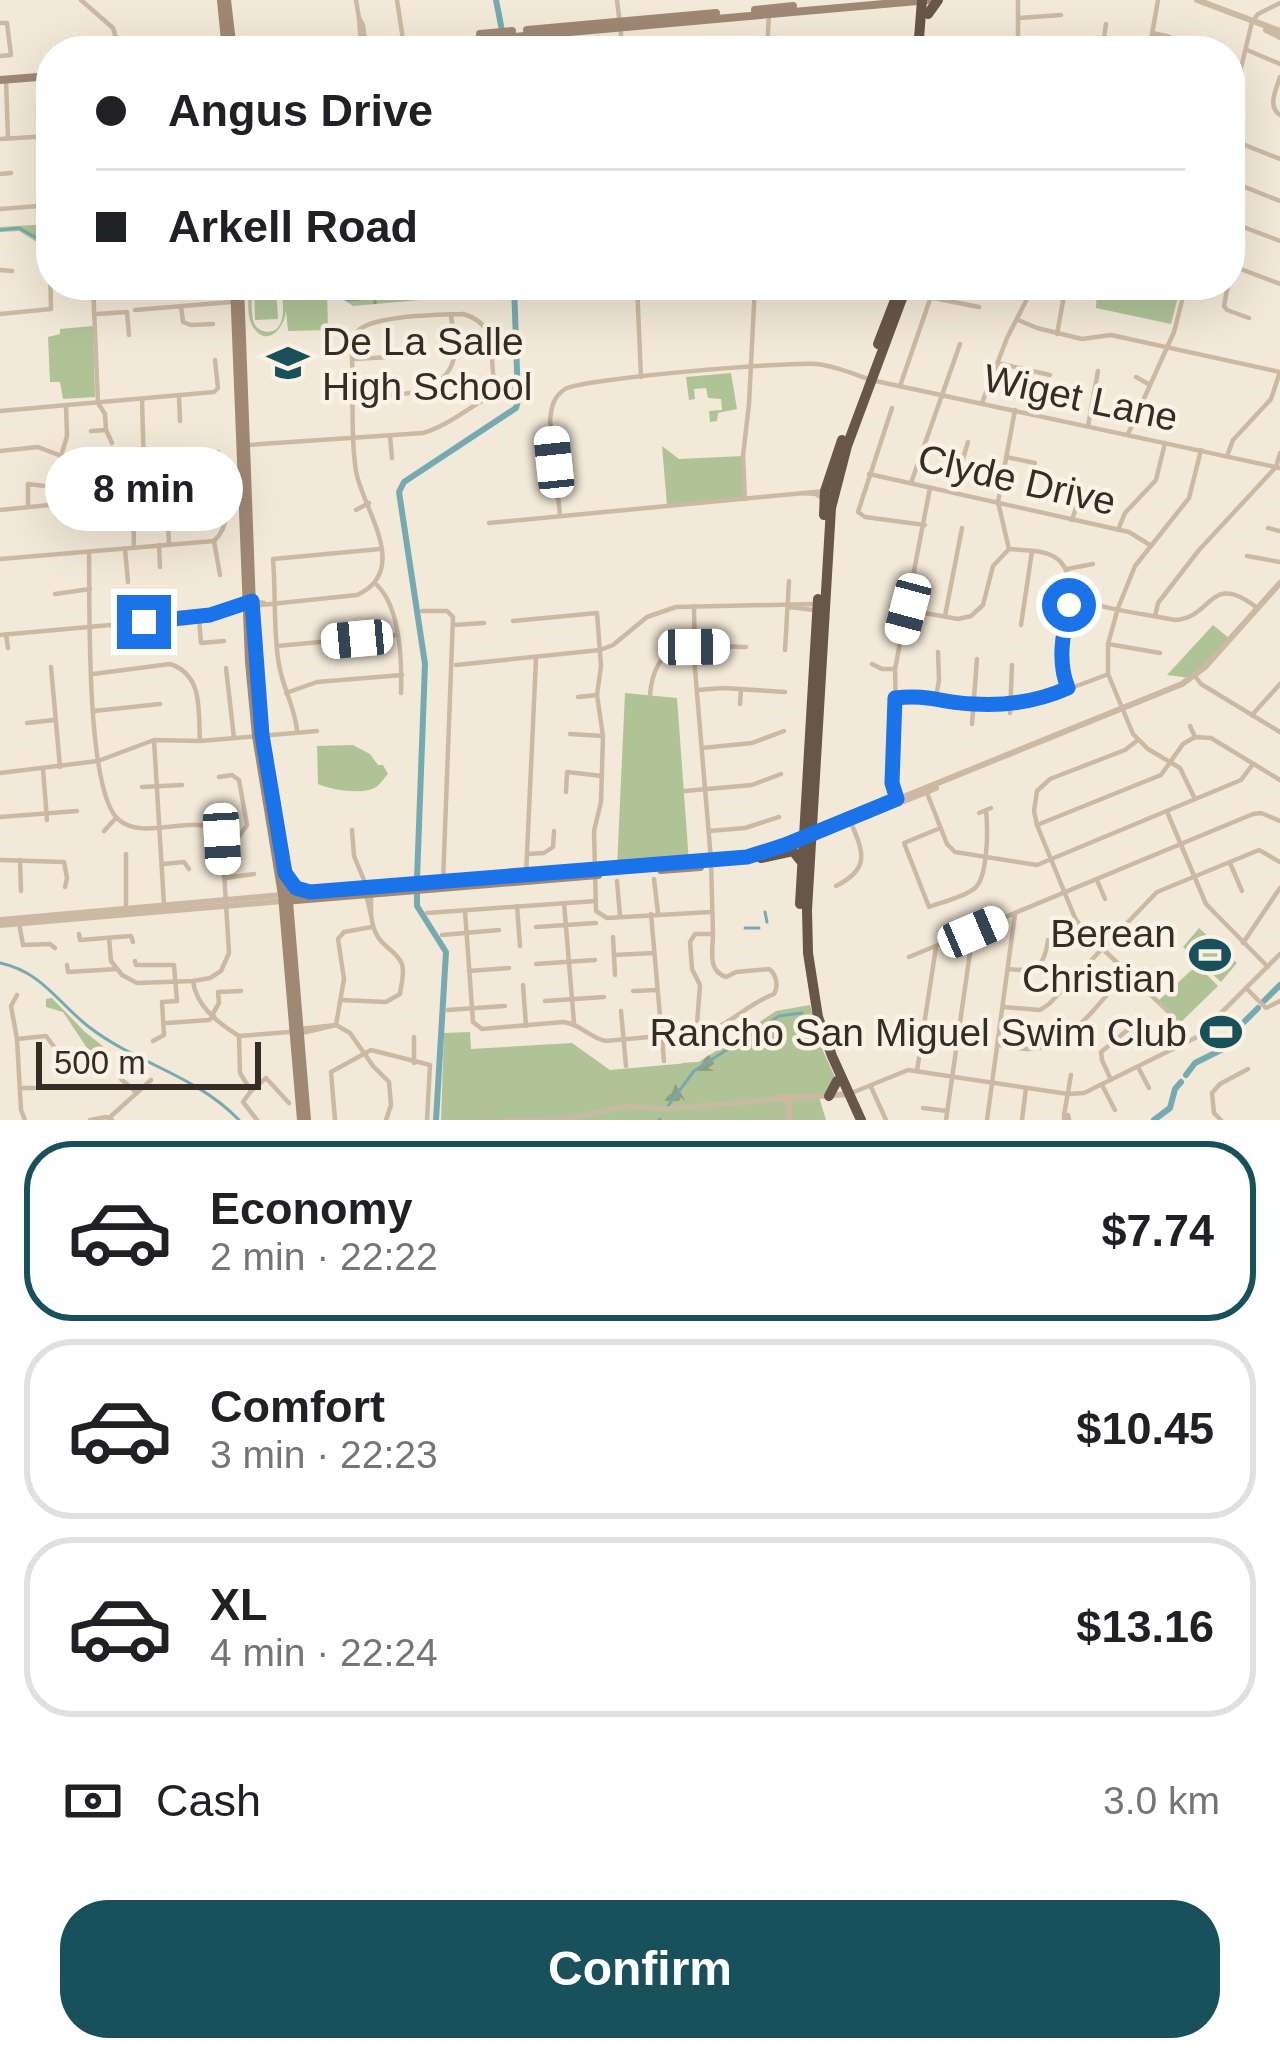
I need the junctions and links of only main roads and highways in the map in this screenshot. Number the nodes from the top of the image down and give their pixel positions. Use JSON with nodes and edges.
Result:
{"nodes":[{"id":1,"x":224,"y":0,"type":"edge"},
{"id":2,"x":863,"y":0,"type":"edge"},
{"id":3,"x":898,"y":2,"type":"edge"},
{"id":4,"x":928,"y":2,"type":"edge"},
{"id":5,"x":827,"y":4,"type":"edge"},
{"id":6,"x":619,"y":25,"type":"junction"},
{"id":7,"x":920,"y":34,"type":"joint"},
{"id":8,"x":505,"y":35,"type":"junction"},
{"id":9,"x":228,"y":36,"type":"edge"},
{"id":10,"x":492,"y":36,"type":"edge"},
{"id":11,"x":924,"y":36,"type":"edge"},
{"id":12,"x":36,"y":77,"type":"edge"},
{"id":13,"x":3,"y":80,"type":"edge"},
{"id":14,"x":238,"y":300,"type":"edge"},
{"id":15,"x":897,"y":300,"type":"edge"},
{"id":16,"x":259,"y":736,"type":"junction"},
{"id":17,"x":809,"y":814,"type":"junction"},
{"id":18,"x":813,"y":838,"type":"junction"},
{"id":19,"x":785,"y":845,"type":"junction"},
{"id":20,"x":761,"y":858,"type":"junction"},
{"id":21,"x":711,"y":863,"type":"junction"},
{"id":22,"x":285,"y":873,"type":"junction"},
{"id":23,"x":593,"y":873,"type":"junction"},
{"id":24,"x":801,"y":880,"type":"junction"},
{"id":25,"x":442,"y":882,"type":"junction"},
{"id":26,"x":433,"y":889,"type":"junction"},
{"id":27,"x":368,"y":892,"type":"junction"},
{"id":28,"x":307,"y":896,"type":"junction"},
{"id":29,"x":286,"y":898,"type":"junction"},
{"id":30,"x":291,"y":917,"type":"junction"},
{"id":31,"x":813,"y":1018,"type":"junction"},
{"id":32,"x":298,"y":1032,"type":"junction"},
{"id":33,"x":824,"y":1035,"type":"junction"},
{"id":34,"x":837,"y":1081,"type":"junction"},
{"id":35,"x":846,"y":1095,"type":"junction"},
{"id":36,"x":829,"y":1096,"type":"road end"},
{"id":37,"x":304,"y":1120,"type":"edge"},
{"id":38,"x":858,"y":1120,"type":"edge"}],
"edges":[{"from":1,"to":9,"type":"main road"},
{"from":2,"to":5,"type":"main road"},
{"from":3,"to":4,"type":"main road"},
{"from":3,"to":5,"type":"main road"},
{"from":3,"to":7,"type":"main road"},
{"from":4,"to":7,"type":"highway"},
{"from":4,"to":11,"type":"highway"},
{"from":5,"to":6,"type":"main road"},
{"from":6,"to":8,"type":"main road"},
{"from":6,"to":8,"type":"main road"},
{"from":8,"to":10,"type":"main road"},
{"from":12,"to":13,"type":"main road"},
{"from":14,"to":16,"type":"main road"},
{"from":15,"to":17,"type":"highway"},
{"from":16,"to":22,"type":"main road"},
{"from":16,"to":29,"type":"main road"},
{"from":17,"to":18,"type":"highway"},
{"from":17,"to":18,"type":"highway"},
{"from":17,"to":19,"type":"highway"},
{"from":18,"to":19,"type":"main road"},
{"from":18,"to":20,"type":"main road"},
{"from":18,"to":24,"type":"highway"},
{"from":18,"to":33,"type":"highway"},
{"from":19,"to":21,"type":"main road"},
{"from":20,"to":21,"type":"main road"},
{"from":20,"to":24,"type":"highway"},
{"from":21,"to":23,"type":"main road"},
{"from":22,"to":28,"type":"main road"},
{"from":22,"to":29,"type":"main road"},
{"from":23,"to":25,"type":"main road"},
{"from":23,"to":26,"type":"main road"},
{"from":24,"to":31,"type":"highway"},
{"from":25,"to":26,"type":"main road"},
{"from":25,"to":27,"type":"main road"},
{"from":26,"to":27,"type":"main road"},
{"from":27,"to":28,"type":"main road"},
{"from":28,"to":29,"type":"main road"},
{"from":28,"to":30,"type":"main road"},
{"from":29,"to":30,"type":"main road"},
{"from":29,"to":32,"type":"main road"},
{"from":30,"to":32,"type":"main road"},
{"from":31,"to":33,"type":"highway"},
{"from":31,"to":34,"type":"highway"},
{"from":32,"to":37,"type":"main road"},
{"from":33,"to":35,"type":"highway"},
{"from":34,"to":35,"type":"highway"},
{"from":34,"to":36,"type":"highway"},
{"from":35,"to":38,"type":"highway"}]}
